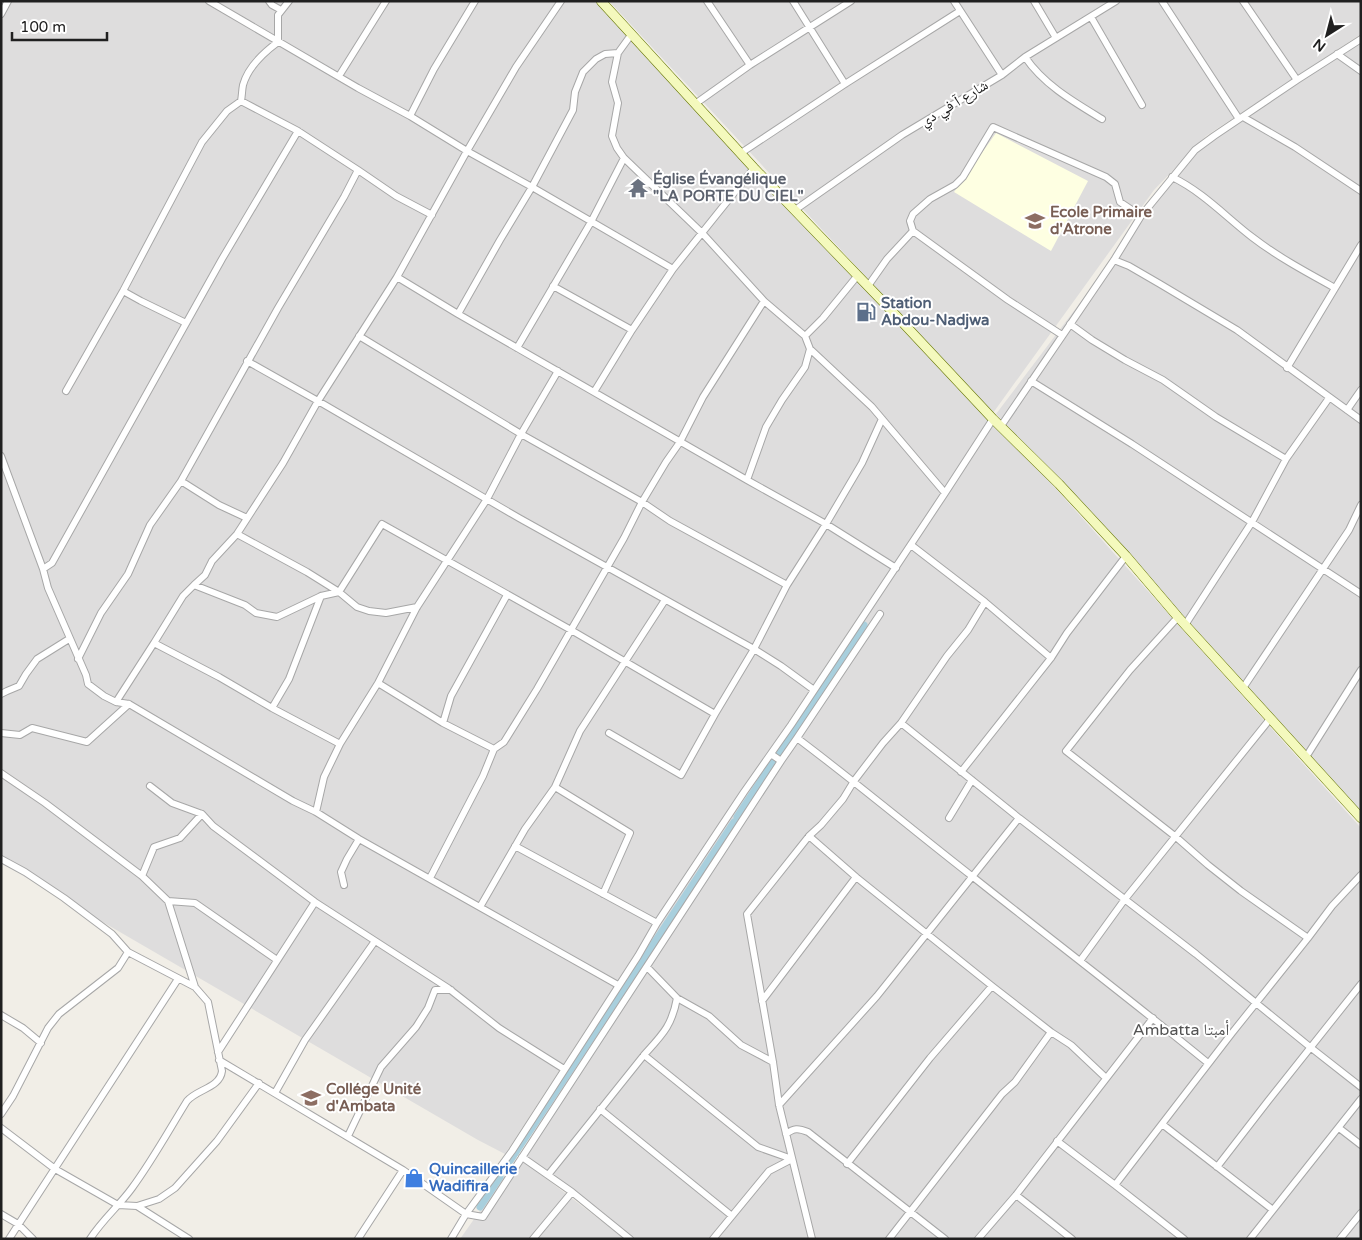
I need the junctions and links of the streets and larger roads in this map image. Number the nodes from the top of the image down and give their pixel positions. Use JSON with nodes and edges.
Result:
{"nodes":[{"id":1,"x":8,"y":1,"type":"edge"},
{"id":2,"x":209,"y":1,"type":"edge"},
{"id":3,"x":269,"y":1,"type":"edge"},
{"id":4,"x":289,"y":1,"type":"edge"},
{"id":5,"x":386,"y":1,"type":"edge"},
{"id":6,"x":475,"y":1,"type":"edge"},
{"id":7,"x":562,"y":1,"type":"edge"},
{"id":8,"x":601,"y":1,"type":"edge"},
{"id":9,"x":707,"y":1,"type":"edge"},
{"id":10,"x":793,"y":1,"type":"edge"},
{"id":11,"x":851,"y":1,"type":"edge"},
{"id":12,"x":954,"y":1,"type":"edge"},
{"id":13,"x":1034,"y":1,"type":"edge"},
{"id":14,"x":1116,"y":1,"type":"edge"},
{"id":15,"x":1162,"y":1,"type":"edge"},
{"id":16,"x":1247,"y":3,"type":"edge"},
{"id":17,"x":280,"y":10,"type":"junction"},
{"id":18,"x":960,"y":11,"type":"junction"},
{"id":19,"x":1,"y":14,"type":"edge"},
{"id":20,"x":1091,"y":17,"type":"junction"},
{"id":21,"x":809,"y":27,"type":"junction"},
{"id":22,"x":632,"y":35,"type":"junction"},
{"id":23,"x":1056,"y":38,"type":"junction"},
{"id":24,"x":1361,"y":39,"type":"edge"},
{"id":25,"x":278,"y":42,"type":"junction"},
{"id":26,"x":618,"y":53,"type":"junction"},
{"id":27,"x":1337,"y":54,"type":"junction"},
{"id":28,"x":1025,"y":57,"type":"junction"},
{"id":29,"x":750,"y":65,"type":"junction"},
{"id":30,"x":1361,"y":70,"type":"edge"},
{"id":31,"x":1002,"y":75,"type":"junction"},
{"id":32,"x":339,"y":76,"type":"junction"},
{"id":33,"x":1297,"y":80,"type":"junction"},
{"id":34,"x":845,"y":84,"type":"junction"},
{"id":35,"x":241,"y":101,"type":"junction"},
{"id":36,"x":695,"y":104,"type":"junction"},
{"id":37,"x":1142,"y":105,"type":"dead end"},
{"id":38,"x":410,"y":116,"type":"junction"},
{"id":39,"x":1241,"y":118,"type":"junction"},
{"id":40,"x":1102,"y":119,"type":"dead end"},
{"id":41,"x":298,"y":131,"type":"junction"},
{"id":42,"x":467,"y":151,"type":"junction"},
{"id":43,"x":741,"y":153,"type":"junction"},
{"id":44,"x":624,"y":158,"type":"junction"},
{"id":45,"x":754,"y":168,"type":"junction"},
{"id":46,"x":358,"y":170,"type":"junction"},
{"id":47,"x":1172,"y":177,"type":"junction"},
{"id":48,"x":532,"y":187,"type":"junction"},
{"id":49,"x":1361,"y":191,"type":"edge"},
{"id":50,"x":795,"y":210,"type":"junction"},
{"id":51,"x":432,"y":215,"type":"junction"},
{"id":52,"x":1141,"y":216,"type":"junction"},
{"id":53,"x":591,"y":222,"type":"junction"},
{"id":54,"x":913,"y":230,"type":"junction"},
{"id":55,"x":703,"y":234,"type":"junction"},
{"id":56,"x":1361,"y":245,"type":"edge"},
{"id":57,"x":1114,"y":260,"type":"junction"},
{"id":58,"x":673,"y":269,"type":"junction"},
{"id":59,"x":858,"y":275,"type":"junction"},
{"id":60,"x":397,"y":277,"type":"junction"},
{"id":61,"x":553,"y":286,"type":"junction"},
{"id":62,"x":868,"y":286,"type":"junction"},
{"id":63,"x":1335,"y":288,"type":"junction"},
{"id":64,"x":123,"y":291,"type":"junction"},
{"id":65,"x":764,"y":301,"type":"junction"},
{"id":66,"x":458,"y":314,"type":"junction"},
{"id":67,"x":186,"y":323,"type":"junction"},
{"id":68,"x":1070,"y":324,"type":"junction"},
{"id":69,"x":632,"y":330,"type":"junction"},
{"id":70,"x":1062,"y":335,"type":"junction"},
{"id":71,"x":359,"y":336,"type":"junction"},
{"id":72,"x":806,"y":336,"type":"junction"},
{"id":73,"x":517,"y":348,"type":"junction"},
{"id":74,"x":810,"y":349,"type":"junction"},
{"id":75,"x":247,"y":362,"type":"junction"},
{"id":76,"x":1287,"y":368,"type":"junction"},
{"id":77,"x":558,"y":372,"type":"junction"},
{"id":78,"x":1031,"y":381,"type":"junction"},
{"id":79,"x":1361,"y":390,"type":"edge"},
{"id":80,"x":66,"y":391,"type":"dead end"},
{"id":81,"x":594,"y":392,"type":"junction"},
{"id":82,"x":1329,"y":398,"type":"junction"},
{"id":83,"x":318,"y":401,"type":"junction"},
{"id":84,"x":1347,"y":410,"type":"junction"},
{"id":85,"x":882,"y":419,"type":"junction"},
{"id":86,"x":993,"y":419,"type":"junction"},
{"id":87,"x":1361,"y":420,"type":"edge"},
{"id":88,"x":1001,"y":426,"type":"junction"},
{"id":89,"x":521,"y":434,"type":"junction"},
{"id":90,"x":680,"y":442,"type":"junction"},
{"id":91,"x":1,"y":456,"type":"edge"},
{"id":92,"x":1286,"y":459,"type":"junction"},
{"id":93,"x":4,"y":474,"type":"edge"},
{"id":94,"x":747,"y":480,"type":"junction"},
{"id":95,"x":181,"y":481,"type":"junction"},
{"id":96,"x":945,"y":493,"type":"junction"},
{"id":97,"x":487,"y":500,"type":"junction"},
{"id":98,"x":642,"y":502,"type":"junction"},
{"id":99,"x":1361,"y":505,"type":"edge"},
{"id":100,"x":247,"y":518,"type":"junction"},
{"id":101,"x":1252,"y":522,"type":"junction"},
{"id":102,"x":826,"y":524,"type":"junction"},
{"id":103,"x":238,"y":534,"type":"junction"},
{"id":104,"x":911,"y":545,"type":"junction"},
{"id":105,"x":1126,"y":556,"type":"junction"},
{"id":106,"x":447,"y":560,"type":"junction"},
{"id":107,"x":607,"y":567,"type":"junction"},
{"id":108,"x":43,"y":568,"type":"junction"},
{"id":109,"x":896,"y":568,"type":"junction"},
{"id":110,"x":1323,"y":569,"type":"junction"},
{"id":111,"x":194,"y":585,"type":"junction"},
{"id":112,"x":787,"y":585,"type":"junction"},
{"id":113,"x":339,"y":592,"type":"junction"},
{"id":114,"x":1361,"y":594,"type":"edge"},
{"id":115,"x":508,"y":595,"type":"junction"},
{"id":116,"x":321,"y":596,"type":"junction"},
{"id":117,"x":665,"y":600,"type":"junction"},
{"id":118,"x":985,"y":602,"type":"junction"},
{"id":119,"x":417,"y":607,"type":"junction"},
{"id":120,"x":880,"y":614,"type":"dead end"},
{"id":121,"x":1178,"y":617,"type":"junction"},
{"id":122,"x":1185,"y":624,"type":"junction"},
{"id":123,"x":572,"y":630,"type":"junction"},
{"id":124,"x":69,"y":639,"type":"junction"},
{"id":125,"x":154,"y":643,"type":"junction"},
{"id":126,"x":754,"y":649,"type":"junction"},
{"id":127,"x":1051,"y":658,"type":"junction"},
{"id":128,"x":78,"y":659,"type":"junction"},
{"id":129,"x":625,"y":662,"type":"junction"},
{"id":130,"x":1361,"y":670,"type":"edge"},
{"id":131,"x":1353,"y":681,"type":"junction"},
{"id":132,"x":378,"y":683,"type":"junction"},
{"id":133,"x":1361,"y":686,"type":"edge"},
{"id":134,"x":1243,"y":688,"type":"junction"},
{"id":135,"x":814,"y":690,"type":"junction"},
{"id":136,"x":1,"y":694,"type":"edge"},
{"id":137,"x":116,"y":702,"type":"junction"},
{"id":138,"x":129,"y":704,"type":"junction"},
{"id":139,"x":272,"y":708,"type":"junction"},
{"id":140,"x":715,"y":714,"type":"junction"},
{"id":141,"x":1270,"y":719,"type":"junction"},
{"id":142,"x":443,"y":723,"type":"junction"},
{"id":143,"x":901,"y":723,"type":"junction"},
{"id":144,"x":609,"y":733,"type":"dead end"},
{"id":145,"x":1,"y":734,"type":"edge"},
{"id":146,"x":797,"y":738,"type":"junction"},
{"id":147,"x":340,"y":744,"type":"junction"},
{"id":148,"x":494,"y":749,"type":"junction"},
{"id":149,"x":771,"y":754,"type":"junction"},
{"id":150,"x":1306,"y":757,"type":"junction"},
{"id":151,"x":781,"y":761,"type":"junction"},
{"id":152,"x":961,"y":772,"type":"junction"},
{"id":153,"x":1,"y":773,"type":"edge"},
{"id":154,"x":972,"y":780,"type":"junction"},
{"id":155,"x":854,"y":781,"type":"junction"},
{"id":156,"x":150,"y":786,"type":"dead end"},
{"id":157,"x":555,"y":787,"type":"junction"},
{"id":158,"x":316,"y":812,"type":"junction"},
{"id":159,"x":202,"y":814,"type":"junction"},
{"id":160,"x":950,"y":818,"type":"dead end"},
{"id":161,"x":1019,"y":818,"type":"junction"},
{"id":162,"x":1361,"y":818,"type":"edge"},
{"id":163,"x":808,"y":836,"type":"junction"},
{"id":164,"x":1176,"y":837,"type":"junction"},
{"id":165,"x":359,"y":839,"type":"junction"},
{"id":166,"x":515,"y":846,"type":"junction"},
{"id":167,"x":4,"y":861,"type":"edge"},
{"id":168,"x":1,"y":868,"type":"edge"},
{"id":169,"x":1361,"y":875,"type":"edge"},
{"id":170,"x":142,"y":876,"type":"junction"},
{"id":171,"x":972,"y":876,"type":"junction"},
{"id":172,"x":856,"y":877,"type":"junction"},
{"id":173,"x":430,"y":878,"type":"junction"},
{"id":174,"x":344,"y":885,"type":"dead end"},
{"id":175,"x":603,"y":894,"type":"junction"},
{"id":176,"x":1125,"y":899,"type":"junction"},
{"id":177,"x":168,"y":901,"type":"junction"},
{"id":178,"x":315,"y":902,"type":"junction"},
{"id":179,"x":480,"y":907,"type":"junction"},
{"id":180,"x":657,"y":923,"type":"junction"},
{"id":181,"x":927,"y":935,"type":"junction"},
{"id":182,"x":1308,"y":938,"type":"junction"},
{"id":183,"x":375,"y":941,"type":"junction"},
{"id":184,"x":128,"y":952,"type":"junction"},
{"id":185,"x":276,"y":960,"type":"junction"},
{"id":186,"x":1080,"y":961,"type":"junction"},
{"id":187,"x":647,"y":967,"type":"junction"},
{"id":188,"x":178,"y":979,"type":"junction"},
{"id":189,"x":1361,"y":984,"type":"edge"},
{"id":190,"x":618,"y":985,"type":"junction"},
{"id":191,"x":992,"y":986,"type":"junction"},
{"id":192,"x":195,"y":987,"type":"junction"},
{"id":193,"x":451,"y":990,"type":"junction"},
{"id":194,"x":677,"y":998,"type":"junction"},
{"id":195,"x":762,"y":1002,"type":"junction"},
{"id":196,"x":1255,"y":1003,"type":"junction"},
{"id":197,"x":1,"y":1015,"type":"edge"},
{"id":198,"x":1153,"y":1018,"type":"junction"},
{"id":199,"x":1051,"y":1032,"type":"junction"},
{"id":200,"x":41,"y":1043,"type":"junction"},
{"id":201,"x":1310,"y":1047,"type":"junction"},
{"id":202,"x":218,"y":1052,"type":"junction"},
{"id":203,"x":644,"y":1055,"type":"junction"},
{"id":204,"x":219,"y":1060,"type":"junction"},
{"id":205,"x":773,"y":1062,"type":"junction"},
{"id":206,"x":1208,"y":1063,"type":"junction"},
{"id":207,"x":564,"y":1069,"type":"junction"},
{"id":208,"x":1106,"y":1078,"type":"junction"},
{"id":209,"x":259,"y":1083,"type":"junction"},
{"id":210,"x":1361,"y":1087,"type":"edge"},
{"id":211,"x":275,"y":1093,"type":"junction"},
{"id":212,"x":1361,"y":1099,"type":"edge"},
{"id":213,"x":779,"y":1105,"type":"junction"},
{"id":214,"x":600,"y":1109,"type":"junction"},
{"id":215,"x":1,"y":1114,"type":"edge"},
{"id":216,"x":1162,"y":1124,"type":"junction"},
{"id":217,"x":1,"y":1128,"type":"edge"},
{"id":218,"x":1339,"y":1128,"type":"junction"},
{"id":219,"x":786,"y":1134,"type":"junction"},
{"id":220,"x":348,"y":1136,"type":"junction"},
{"id":221,"x":1058,"y":1141,"type":"junction"},
{"id":222,"x":1361,"y":1145,"type":"edge"},
{"id":223,"x":522,"y":1157,"type":"junction"},
{"id":224,"x":792,"y":1159,"type":"junction"},
{"id":225,"x":847,"y":1164,"type":"junction"},
{"id":226,"x":1217,"y":1167,"type":"junction"},
{"id":227,"x":55,"y":1169,"type":"junction"},
{"id":228,"x":404,"y":1170,"type":"junction"},
{"id":229,"x":548,"y":1175,"type":"junction"},
{"id":230,"x":1116,"y":1185,"type":"junction"},
{"id":231,"x":572,"y":1192,"type":"junction"},
{"id":232,"x":1016,"y":1195,"type":"junction"},
{"id":233,"x":118,"y":1205,"type":"junction"},
{"id":234,"x":137,"y":1206,"type":"junction"},
{"id":235,"x":1273,"y":1210,"type":"junction"},
{"id":236,"x":911,"y":1212,"type":"junction"},
{"id":237,"x":1361,"y":1213,"type":"edge"},
{"id":238,"x":1,"y":1214,"type":"edge"},
{"id":239,"x":466,"y":1214,"type":"junction"},
{"id":240,"x":732,"y":1216,"type":"junction"},
{"id":241,"x":18,"y":1224,"type":"junction"},
{"id":242,"x":621,"y":1236,"type":"edge"},
{"id":243,"x":9,"y":1239,"type":"edge"},
{"id":244,"x":32,"y":1239,"type":"edge"},
{"id":245,"x":90,"y":1239,"type":"edge"},
{"id":246,"x":189,"y":1239,"type":"edge"},
{"id":247,"x":358,"y":1239,"type":"edge"},
{"id":248,"x":451,"y":1239,"type":"edge"},
{"id":249,"x":533,"y":1239,"type":"edge"},
{"id":250,"x":630,"y":1239,"type":"edge"},
{"id":251,"x":713,"y":1239,"type":"edge"},
{"id":252,"x":812,"y":1239,"type":"edge"},
{"id":253,"x":889,"y":1239,"type":"edge"},
{"id":254,"x":945,"y":1239,"type":"edge"},
{"id":255,"x":978,"y":1239,"type":"edge"},
{"id":256,"x":1072,"y":1239,"type":"edge"},
{"id":257,"x":1184,"y":1239,"type":"edge"},
{"id":258,"x":1250,"y":1239,"type":"edge"},
{"id":259,"x":1340,"y":1239,"type":"edge"}],
"edges":[{"from":1,"to":19,"type":"street"},
{"from":2,"to":25,"type":"street"},
{"from":3,"to":17,"type":"street"},
{"from":4,"to":17,"type":"street"},
{"from":5,"to":32,"type":"street"},
{"from":6,"to":38,"type":"street"},
{"from":7,"to":42,"type":"street"},
{"from":8,"to":22,"type":"street"},
{"from":9,"to":29,"type":"street"},
{"from":10,"to":21,"type":"street"},
{"from":11,"to":21,"type":"street"},
{"from":12,"to":18,"type":"street"},
{"from":13,"to":23,"type":"street"},
{"from":14,"to":20,"type":"street","name":"شارع آ في دي"},
{"from":15,"to":39,"type":"street"},
{"from":16,"to":33,"type":"street"},
{"from":17,"to":25,"type":"street"},
{"from":18,"to":31,"type":"street"},
{"from":18,"to":34,"type":"street"},
{"from":20,"to":23,"type":"street","name":"شارع آ في دي"},
{"from":20,"to":37,"type":"street"},
{"from":21,"to":29,"type":"street"},
{"from":21,"to":34,"type":"street"},
{"from":22,"to":26,"type":"street"},
{"from":22,"to":36,"type":"street"},
{"from":23,"to":28,"type":"street","name":"شارع آ في دي"},
{"from":24,"to":27,"type":"street"},
{"from":25,"to":32,"type":"street"},
{"from":25,"to":35,"type":"street"},
{"from":26,"to":44,"type":"street"},
{"from":26,"to":48,"type":"street"},
{"from":27,"to":30,"type":"street"},
{"from":27,"to":33,"type":"street"},
{"from":28,"to":31,"type":"street","name":"شارع آ في دي"},
{"from":28,"to":40,"type":"street"},
{"from":29,"to":36,"type":"street"},
{"from":31,"to":50,"type":"street","name":"شارع آ في دي"},
{"from":32,"to":38,"type":"street"},
{"from":33,"to":39,"type":"street"},
{"from":34,"to":43,"type":"street"},
{"from":35,"to":41,"type":"street"},
{"from":35,"to":64,"type":"street"},
{"from":36,"to":43,"type":"street"},
{"from":38,"to":42,"type":"street"},
{"from":39,"to":47,"type":"street"},
{"from":39,"to":49,"type":"street"},
{"from":41,"to":46,"type":"street"},
{"from":41,"to":67,"type":"street"},
{"from":42,"to":48,"type":"street"},
{"from":42,"to":51,"type":"street"},
{"from":43,"to":45,"type":"street"},
{"from":44,"to":53,"type":"street"},
{"from":44,"to":55,"type":"street"},
{"from":45,"to":50,"type":"street"},
{"from":45,"to":55,"type":"street"},
{"from":46,"to":51,"type":"street"},
{"from":46,"to":75,"type":"street"},
{"from":47,"to":52,"type":"street"},
{"from":47,"to":63,"type":"street"},
{"from":48,"to":53,"type":"street"},
{"from":48,"to":66,"type":"street"},
{"from":50,"to":59,"type":"street"},
{"from":51,"to":60,"type":"street"},
{"from":52,"to":54,"type":"street"},
{"from":52,"to":57,"type":"street"},
{"from":53,"to":58,"type":"street"},
{"from":53,"to":61,"type":"street"},
{"from":54,"to":62,"type":"street"},
{"from":54,"to":70,"type":"street"},
{"from":55,"to":58,"type":"street"},
{"from":55,"to":65,"type":"street"},
{"from":56,"to":63,"type":"street"},
{"from":57,"to":68,"type":"street"},
{"from":57,"to":76,"type":"street"},
{"from":58,"to":69,"type":"street"},
{"from":59,"to":62,"type":"street"},
{"from":59,"to":72,"type":"street"},
{"from":60,"to":66,"type":"street"},
{"from":60,"to":71,"type":"street"},
{"from":61,"to":69,"type":"street"},
{"from":61,"to":73,"type":"street"},
{"from":62,"to":86,"type":"street"},
{"from":63,"to":76,"type":"street"},
{"from":64,"to":67,"type":"street"},
{"from":64,"to":80,"type":"street"},
{"from":65,"to":72,"type":"street"},
{"from":65,"to":90,"type":"street"},
{"from":66,"to":73,"type":"street"},
{"from":67,"to":108,"type":"street"},
{"from":68,"to":70,"type":"street"},
{"from":68,"to":92,"type":"street"},
{"from":69,"to":81,"type":"street"},
{"from":70,"to":78,"type":"street"},
{"from":71,"to":83,"type":"street"},
{"from":71,"to":89,"type":"street"},
{"from":72,"to":74,"type":"street"},
{"from":73,"to":77,"type":"street"},
{"from":74,"to":85,"type":"street"},
{"from":74,"to":94,"type":"street"},
{"from":75,"to":83,"type":"street"},
{"from":75,"to":95,"type":"street"},
{"from":76,"to":82,"type":"street"},
{"from":77,"to":81,"type":"street"},
{"from":77,"to":89,"type":"street"},
{"from":78,"to":88,"type":"street"},
{"from":78,"to":101,"type":"street"},
{"from":79,"to":84,"type":"street"},
{"from":81,"to":90,"type":"street"},
{"from":82,"to":84,"type":"street"},
{"from":82,"to":92,"type":"street"},
{"from":83,"to":97,"type":"street"},
{"from":83,"to":100,"type":"street"},
{"from":84,"to":87,"type":"street"},
{"from":85,"to":96,"type":"street"},
{"from":85,"to":102,"type":"street"},
{"from":86,"to":88,"type":"street"},
{"from":86,"to":96,"type":"street"},
{"from":88,"to":105,"type":"street"},
{"from":89,"to":97,"type":"street"},
{"from":89,"to":98,"type":"street"},
{"from":90,"to":94,"type":"street"},
{"from":90,"to":98,"type":"street"},
{"from":91,"to":93,"type":"street"},
{"from":92,"to":101,"type":"street"},
{"from":93,"to":108,"type":"street"},
{"from":94,"to":102,"type":"street"},
{"from":95,"to":100,"type":"street"},
{"from":95,"to":128,"type":"street"},
{"from":96,"to":104,"type":"street"},
{"from":97,"to":106,"type":"street"},
{"from":97,"to":107,"type":"street"},
{"from":98,"to":107,"type":"street"},
{"from":98,"to":112,"type":"street"},
{"from":99,"to":110,"type":"street"},
{"from":100,"to":103,"type":"street"},
{"from":101,"to":110,"type":"street"},
{"from":101,"to":122,"type":"street"},
{"from":102,"to":109,"type":"street"},
{"from":102,"to":112,"type":"street"},
{"from":103,"to":111,"type":"street"},
{"from":103,"to":113,"type":"street"},
{"from":104,"to":109,"type":"street"},
{"from":104,"to":118,"type":"street"},
{"from":105,"to":121,"type":"street"},
{"from":105,"to":127,"type":"street"},
{"from":106,"to":113,"type":"street"},
{"from":106,"to":115,"type":"street"},
{"from":106,"to":119,"type":"street"},
{"from":107,"to":117,"type":"street"},
{"from":107,"to":123,"type":"street"},
{"from":108,"to":124,"type":"street"},
{"from":109,"to":135,"type":"street"},
{"from":110,"to":114,"type":"street"},
{"from":110,"to":134,"type":"street"},
{"from":111,"to":116,"type":"street"},
{"from":111,"to":125,"type":"street"},
{"from":112,"to":126,"type":"street"},
{"from":113,"to":116,"type":"street"},
{"from":113,"to":119,"type":"street"},
{"from":115,"to":123,"type":"street"},
{"from":115,"to":142,"type":"street"},
{"from":116,"to":139,"type":"street"},
{"from":117,"to":126,"type":"street"},
{"from":117,"to":129,"type":"street"},
{"from":118,"to":127,"type":"street"},
{"from":118,"to":143,"type":"street"},
{"from":119,"to":132,"type":"street"},
{"from":120,"to":146,"type":"street"},
{"from":121,"to":122,"type":"street"},
{"from":121,"to":164,"type":"street"},
{"from":122,"to":134,"type":"street"},
{"from":123,"to":129,"type":"street"},
{"from":123,"to":148,"type":"street"},
{"from":124,"to":128,"type":"street"},
{"from":124,"to":136,"type":"street"},
{"from":125,"to":137,"type":"street"},
{"from":125,"to":139,"type":"street"},
{"from":126,"to":135,"type":"street"},
{"from":126,"to":140,"type":"street"},
{"from":127,"to":152,"type":"street"},
{"from":128,"to":137,"type":"street"},
{"from":129,"to":140,"type":"street"},
{"from":129,"to":157,"type":"street"},
{"from":130,"to":131,"type":"street"},
{"from":131,"to":133,"type":"street"},
{"from":131,"to":150,"type":"street"},
{"from":132,"to":142,"type":"street"},
{"from":132,"to":147,"type":"street"},
{"from":134,"to":141,"type":"street"},
{"from":135,"to":149,"type":"street"},
{"from":137,"to":138,"type":"street"},
{"from":138,"to":145,"type":"street"},
{"from":138,"to":158,"type":"street"},
{"from":139,"to":147,"type":"street"},
{"from":140,"to":144,"type":"street"},
{"from":141,"to":150,"type":"street"},
{"from":141,"to":164,"type":"street"},
{"from":142,"to":148,"type":"street"},
{"from":143,"to":152,"type":"street"},
{"from":143,"to":155,"type":"street"},
{"from":146,"to":151,"type":"street"},
{"from":146,"to":155,"type":"street"},
{"from":147,"to":158,"type":"street"},
{"from":148,"to":173,"type":"street"},
{"from":149,"to":151,"type":"street"},
{"from":149,"to":180,"type":"street"},
{"from":150,"to":162,"type":"street"},
{"from":151,"to":187,"type":"street"},
{"from":152,"to":154,"type":"street"},
{"from":153,"to":170,"type":"street"},
{"from":154,"to":160,"type":"street"},
{"from":154,"to":161,"type":"street"},
{"from":155,"to":163,"type":"street"},
{"from":155,"to":171,"type":"street"},
{"from":156,"to":159,"type":"street"},
{"from":157,"to":166,"type":"street"},
{"from":157,"to":175,"type":"street"},
{"from":158,"to":165,"type":"street"},
{"from":159,"to":170,"type":"street"},
{"from":159,"to":178,"type":"street"},
{"from":161,"to":171,"type":"street"},
{"from":161,"to":176,"type":"street"},
{"from":163,"to":172,"type":"street"},
{"from":163,"to":195,"type":"street"},
{"from":164,"to":176,"type":"street"},
{"from":164,"to":182,"type":"street"},
{"from":165,"to":173,"type":"street"},
{"from":165,"to":174,"type":"street"},
{"from":166,"to":175,"type":"street"},
{"from":166,"to":179,"type":"street"},
{"from":167,"to":168,"type":"street"},
{"from":167,"to":184,"type":"street"},
{"from":169,"to":182,"type":"street"},
{"from":170,"to":177,"type":"street"},
{"from":171,"to":181,"type":"street"},
{"from":171,"to":186,"type":"street"},
{"from":172,"to":181,"type":"street"},
{"from":172,"to":195,"type":"street"},
{"from":173,"to":179,"type":"street"},
{"from":175,"to":180,"type":"street"},
{"from":176,"to":186,"type":"street"},
{"from":176,"to":196,"type":"street"},
{"from":177,"to":185,"type":"street"},
{"from":177,"to":192,"type":"street"},
{"from":178,"to":183,"type":"street"},
{"from":178,"to":185,"type":"street"},
{"from":179,"to":190,"type":"street"},
{"from":180,"to":190,"type":"street"},
{"from":181,"to":191,"type":"street"},
{"from":181,"to":213,"type":"street"},
{"from":182,"to":196,"type":"street"},
{"from":183,"to":193,"type":"street"},
{"from":183,"to":211,"type":"street"},
{"from":184,"to":188,"type":"street"},
{"from":184,"to":200,"type":"street"},
{"from":185,"to":202,"type":"street"},
{"from":186,"to":198,"type":"street"},
{"from":187,"to":194,"type":"street"},
{"from":187,"to":223,"type":"street"},
{"from":188,"to":192,"type":"street"},
{"from":188,"to":227,"type":"street"},
{"from":189,"to":201,"type":"street"},
{"from":190,"to":207,"type":"street"},
{"from":191,"to":199,"type":"street"},
{"from":191,"to":225,"type":"street"},
{"from":192,"to":202,"type":"street"},
{"from":193,"to":207,"type":"street"},
{"from":193,"to":220,"type":"street"},
{"from":194,"to":203,"type":"street"},
{"from":194,"to":205,"type":"street"},
{"from":195,"to":205,"type":"street"},
{"from":196,"to":201,"type":"street"},
{"from":196,"to":206,"type":"street"},
{"from":197,"to":200,"type":"street"},
{"from":198,"to":206,"type":"street"},
{"from":198,"to":208,"type":"street"},
{"from":199,"to":208,"type":"street"},
{"from":199,"to":236,"type":"street"},
{"from":200,"to":215,"type":"street"},
{"from":201,"to":210,"type":"street"},
{"from":201,"to":226,"type":"street"},
{"from":202,"to":204,"type":"street"},
{"from":203,"to":214,"type":"street"},
{"from":203,"to":224,"type":"street"},
{"from":204,"to":209,"type":"street"},
{"from":204,"to":233,"type":"street"},
{"from":205,"to":213,"type":"street"},
{"from":206,"to":216,"type":"street"},
{"from":207,"to":239,"type":"street"},
{"from":208,"to":221,"type":"street"},
{"from":209,"to":211,"type":"street"},
{"from":209,"to":234,"type":"street"},
{"from":211,"to":220,"type":"street"},
{"from":212,"to":218,"type":"street"},
{"from":213,"to":219,"type":"street"},
{"from":214,"to":229,"type":"street"},
{"from":214,"to":240,"type":"street"},
{"from":216,"to":226,"type":"street"},
{"from":216,"to":230,"type":"street"},
{"from":217,"to":227,"type":"street"},
{"from":218,"to":222,"type":"street"},
{"from":218,"to":235,"type":"street"},
{"from":219,"to":224,"type":"street"},
{"from":219,"to":225,"type":"street"},
{"from":220,"to":228,"type":"street"},
{"from":221,"to":230,"type":"street"},
{"from":221,"to":232,"type":"street"},
{"from":223,"to":229,"type":"street"},
{"from":223,"to":239,"type":"street"},
{"from":224,"to":240,"type":"street"},
{"from":224,"to":252,"type":"street"},
{"from":225,"to":236,"type":"street"},
{"from":226,"to":235,"type":"street"},
{"from":227,"to":233,"type":"street"},
{"from":227,"to":241,"type":"street"},
{"from":228,"to":239,"type":"street"},
{"from":228,"to":247,"type":"street"},
{"from":229,"to":231,"type":"street"},
{"from":230,"to":257,"type":"street"},
{"from":231,"to":242,"type":"street"},
{"from":231,"to":249,"type":"street"},
{"from":232,"to":255,"type":"street"},
{"from":232,"to":256,"type":"street"},
{"from":233,"to":234,"type":"street"},
{"from":233,"to":245,"type":"street"},
{"from":234,"to":246,"type":"street"},
{"from":235,"to":258,"type":"street"},
{"from":236,"to":253,"type":"street"},
{"from":236,"to":254,"type":"street"},
{"from":237,"to":259,"type":"street"},
{"from":238,"to":241,"type":"street"},
{"from":239,"to":248,"type":"street"},
{"from":240,"to":251,"type":"street"},
{"from":241,"to":243,"type":"street"},
{"from":241,"to":244,"type":"street"},
{"from":242,"to":250,"type":"street"}]}
